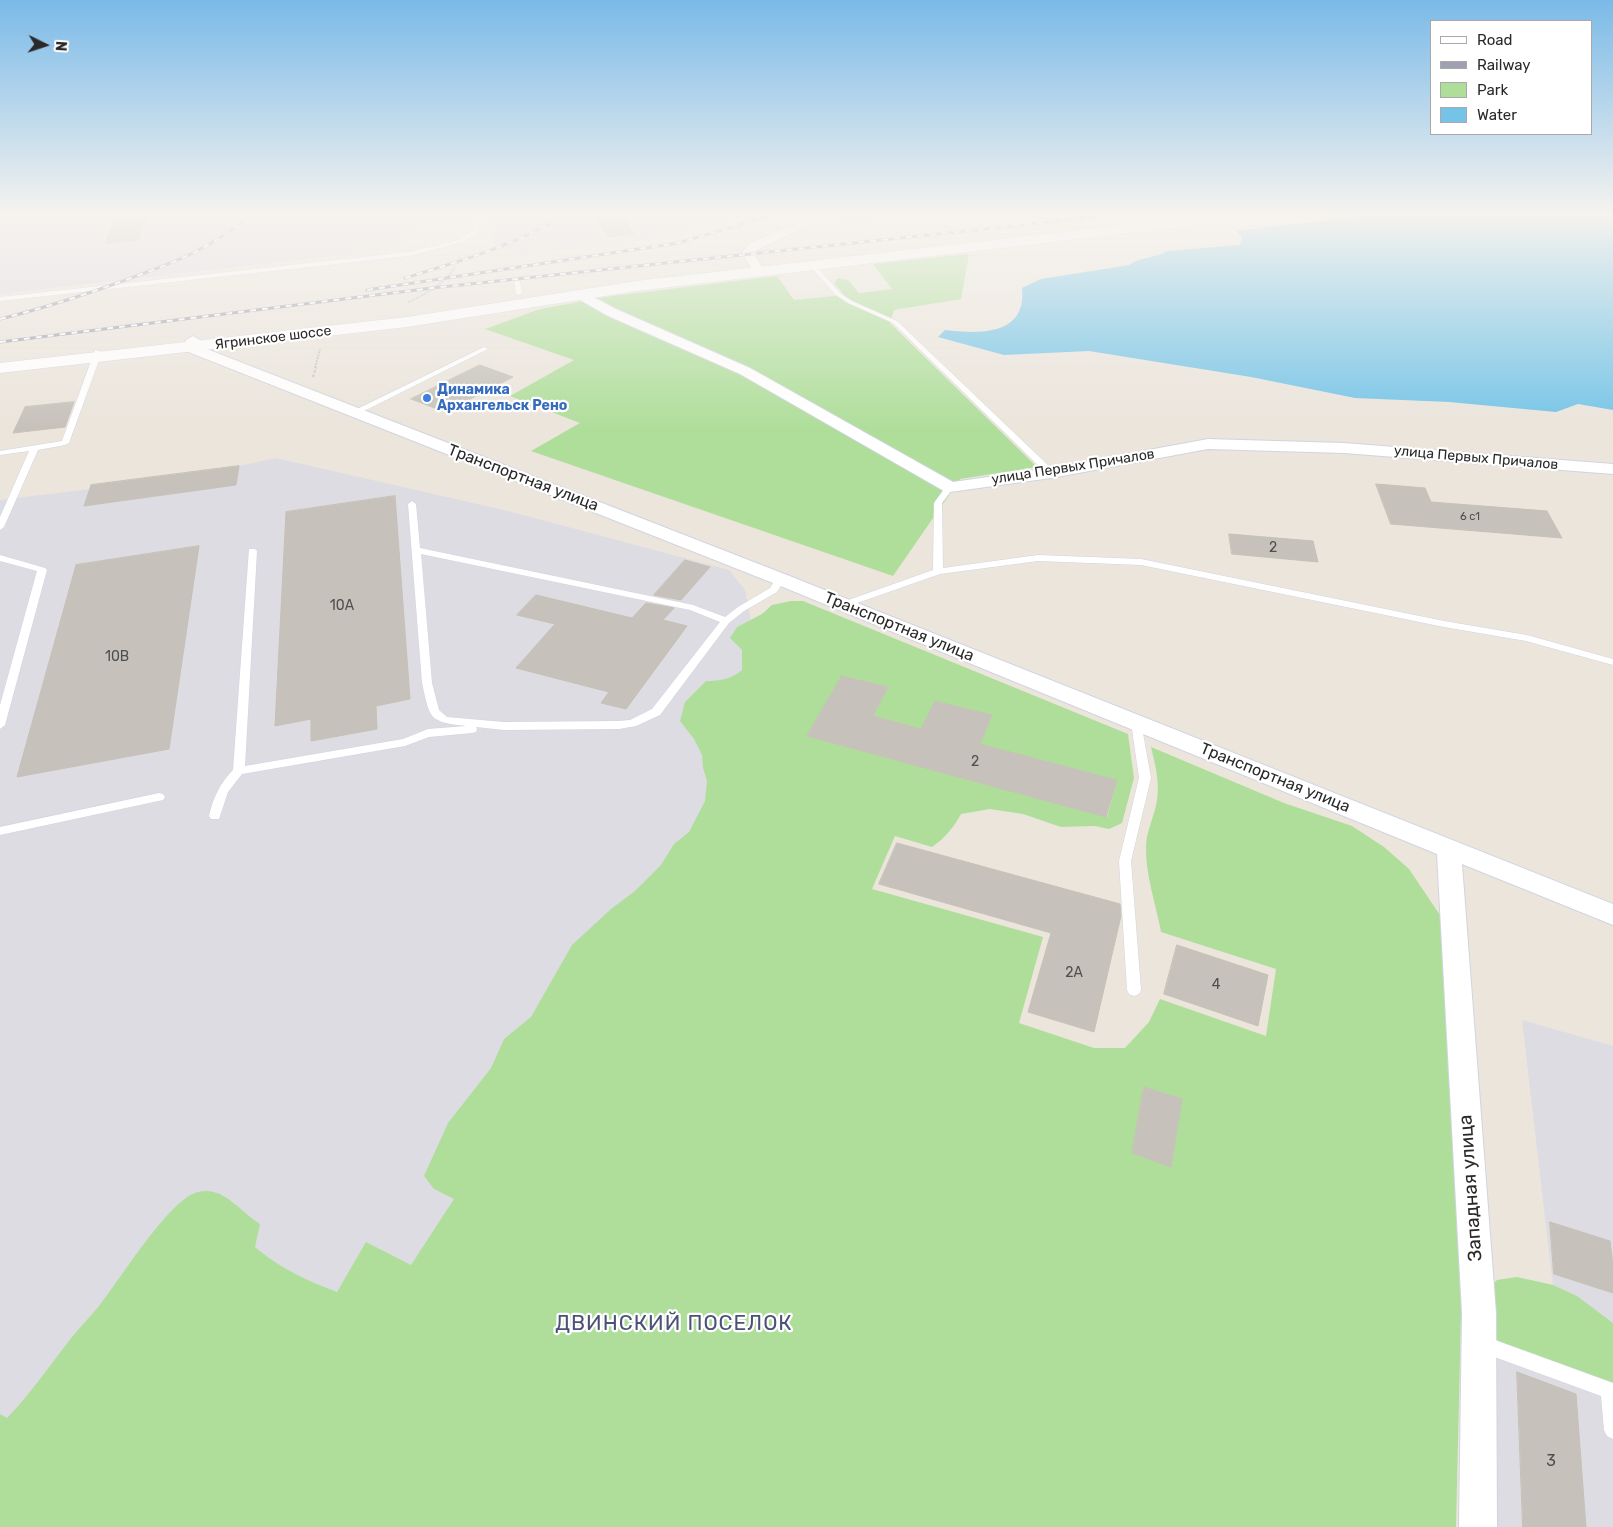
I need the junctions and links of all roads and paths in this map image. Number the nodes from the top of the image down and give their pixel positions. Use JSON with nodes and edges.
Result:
{"nodes":[{"id":1,"x":125,"y":285,"type":"edge"},
{"id":2,"x":435,"y":285,"type":"edge"},
{"id":3,"x":550,"y":285,"type":"edge"},
{"id":4,"x":637,"y":285,"type":"edge"},
{"id":5,"x":830,"y":285,"type":"edge"},
{"id":6,"x":580,"y":294,"type":"junction"},
{"id":7,"x":0,"y":299,"type":"edge"},
{"id":8,"x":403,"y":303,"type":"dead end"},
{"id":9,"x":322,"y":342,"type":"dead end"},
{"id":10,"x":192,"y":344,"type":"junction"},
{"id":11,"x":484,"y":349,"type":"dead end"},
{"id":12,"x":96,"y":355,"type":"junction"},
{"id":13,"x":0,"y":362,"type":"edge"},
{"id":14,"x":0,"y":370,"type":"edge"},
{"id":15,"x":309,"y":394,"type":"junction"},
{"id":16,"x":355,"y":412,"type":"junction"},
{"id":17,"x":34,"y":449,"type":"junction"},
{"id":18,"x":0,"y":454,"type":"edge"},
{"id":19,"x":1613,"y":469,"type":"edge"},
{"id":20,"x":1051,"y":473,"type":"junction"},
{"id":21,"x":950,"y":486,"type":"junction"},
{"id":22,"x":412,"y":504,"type":"dead end"},
{"id":23,"x":0,"y":527,"type":"edge"},
{"id":24,"x":416,"y":550,"type":"junction"},
{"id":25,"x":252,"y":551,"type":"dead end"},
{"id":26,"x":0,"y":558,"type":"edge"},
{"id":27,"x":938,"y":571,"type":"junction"},
{"id":28,"x":780,"y":579,"type":"junction"},
{"id":29,"x":843,"y":605,"type":"junction"},
{"id":30,"x":726,"y":621,"type":"junction"},
{"id":31,"x":1613,"y":662,"type":"edge"},
{"id":32,"x":1136,"y":722,"type":"junction"},
{"id":33,"x":0,"y":725,"type":"edge"},
{"id":34,"x":504,"y":726,"type":"junction"},
{"id":35,"x":239,"y":771,"type":"junction"},
{"id":36,"x":160,"y":797,"type":"dead end"},
{"id":37,"x":215,"y":816,"type":"dead end"},
{"id":38,"x":0,"y":831,"type":"edge"},
{"id":39,"x":1449,"y":849,"type":"junction"},
{"id":40,"x":1613,"y":915,"type":"edge"},
{"id":41,"x":1134,"y":990,"type":"dead end"},
{"id":42,"x":1480,"y":1343,"type":"junction"},
{"id":43,"x":1611,"y":1392,"type":"edge"},
{"id":44,"x":1613,"y":1430,"type":"edge"},
{"id":45,"x":1478,"y":1527,"type":"edge"}],
"edges":[{"from":1,"to":7,"type":"lane"},
{"from":2,"to":8,"type":"path"},
{"from":3,"to":10,"type":"main road","name":"Ягринское шоссе"},
{"from":4,"to":6,"type":"main road","name":"Ягринское шоссе"},
{"from":5,"to":20,"type":"lane"},
{"from":6,"to":10,"type":"main road","name":"Ягринское шоссе"},
{"from":6,"to":21,"type":"street"},
{"from":9,"to":15,"type":"path"},
{"from":10,"to":12,"type":"main road","name":"Ягринское шоссе"},
{"from":10,"to":15,"type":"street","name":"Транспортная улица"},
{"from":11,"to":16,"type":"lane"},
{"from":12,"to":13,"type":"main road","name":"Ягринское шоссе"},
{"from":12,"to":14,"type":"main road","name":"Ягринское шоссе"},
{"from":12,"to":17,"type":"lane"},
{"from":15,"to":16,"type":"street","name":"Транспортная улица"},
{"from":16,"to":28,"type":"street","name":"Транспортная улица"},
{"from":17,"to":18,"type":"lane"},
{"from":17,"to":23,"type":"lane"},
{"from":19,"to":20,"type":"street","name":"улица Первых Причалов"},
{"from":20,"to":21,"type":"street","name":"улица Первых Причалов"},
{"from":21,"to":27,"type":"lane"},
{"from":22,"to":24,"type":"lane"},
{"from":24,"to":30,"type":"lane"},
{"from":24,"to":34,"type":"lane"},
{"from":25,"to":35,"type":"lane"},
{"from":26,"to":33,"type":"lane"},
{"from":27,"to":29,"type":"lane"},
{"from":27,"to":31,"type":"lane"},
{"from":28,"to":29,"type":"street","name":"Транспортная улица"},
{"from":28,"to":30,"type":"lane"},
{"from":29,"to":32,"type":"street","name":"Транспортная улица"},
{"from":30,"to":34,"type":"lane"},
{"from":32,"to":39,"type":"street","name":"Транспортная улица"},
{"from":32,"to":41,"type":"lane"},
{"from":34,"to":35,"type":"lane"},
{"from":35,"to":37,"type":"lane"},
{"from":36,"to":38,"type":"lane"},
{"from":39,"to":40,"type":"street","name":"Транспортная улица"},
{"from":39,"to":42,"type":"street","name":"Западная улица"},
{"from":42,"to":43,"type":"lane"},
{"from":42,"to":45,"type":"street","name":"Западная улица"},
{"from":43,"to":44,"type":"lane"}]}
